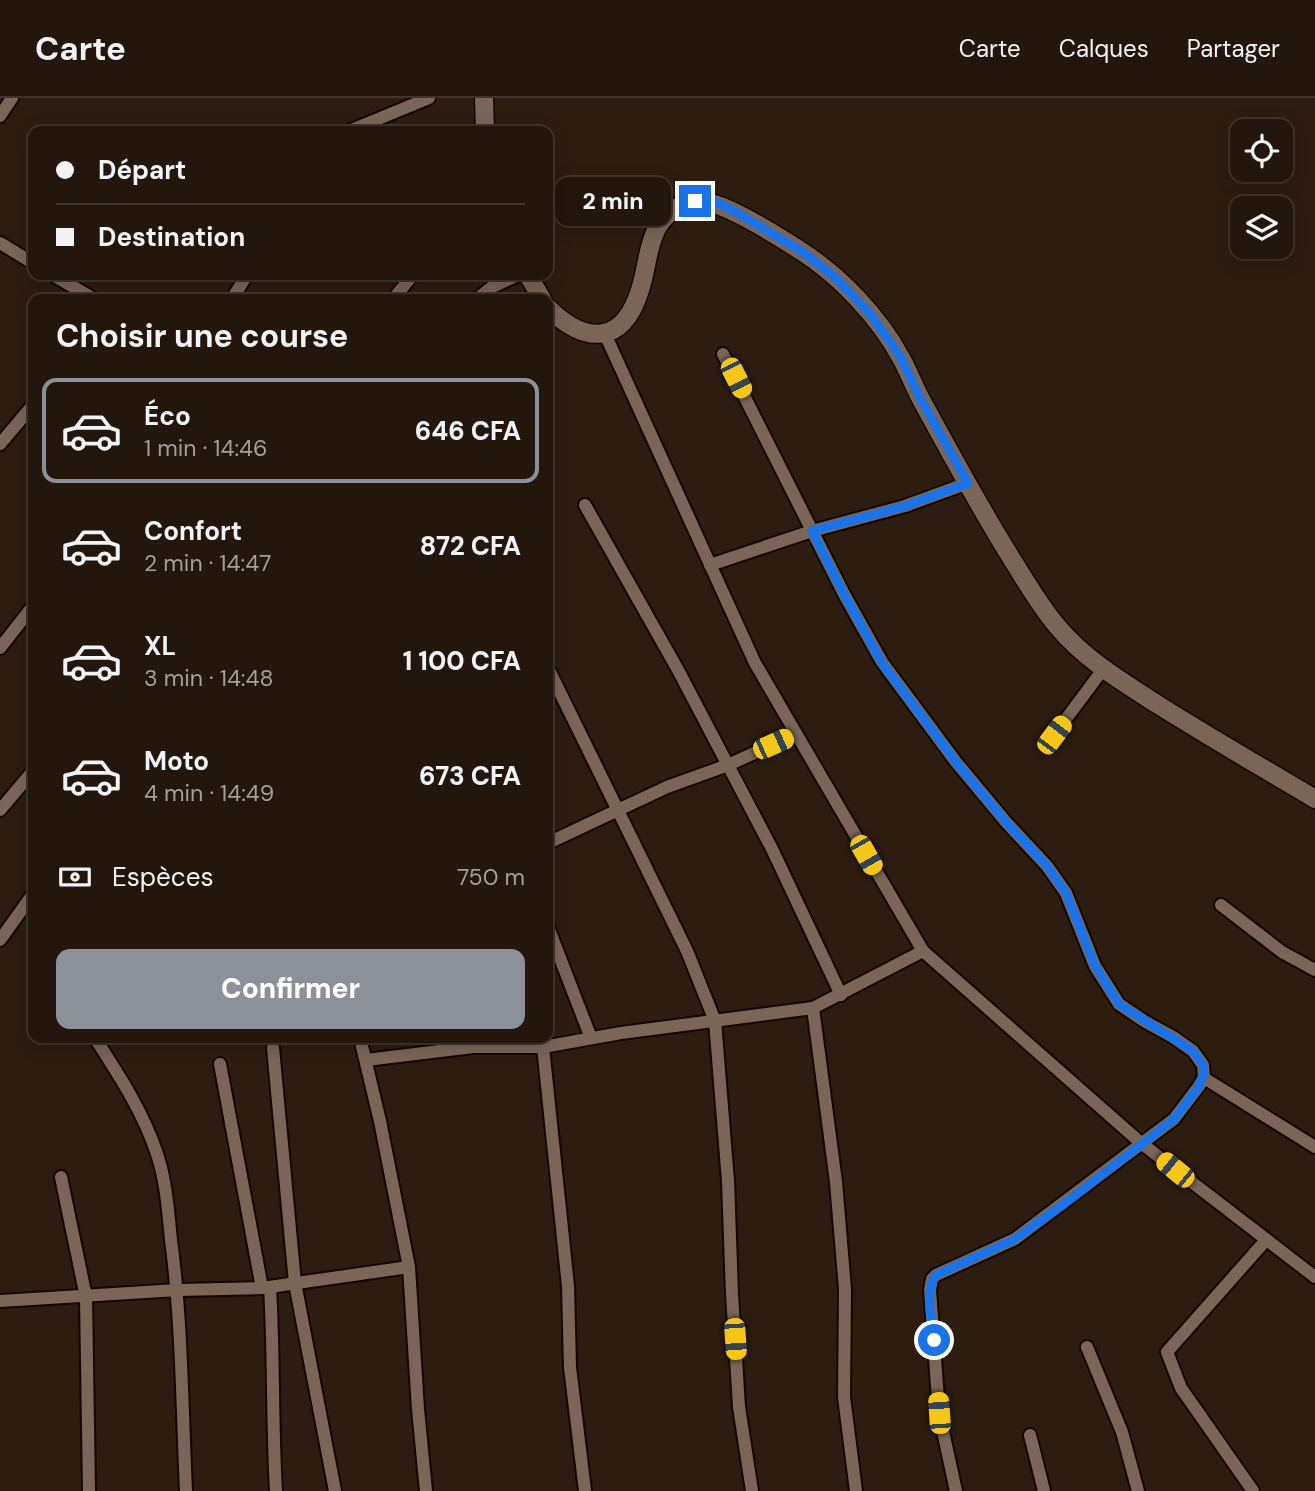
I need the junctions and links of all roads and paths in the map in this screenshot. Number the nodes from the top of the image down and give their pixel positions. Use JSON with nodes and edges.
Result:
{"nodes":[{"id":1,"x":12,"y":98,"type":"edge"},
{"id":2,"x":429,"y":98,"type":"edge"},
{"id":3,"x":484,"y":98,"type":"edge"},
{"id":4,"x":0,"y":116,"type":"edge"},
{"id":5,"x":361,"y":126,"type":"edge"},
{"id":6,"x":485,"y":126,"type":"edge"},
{"id":7,"x":0,"y":243,"type":"edge"},
{"id":8,"x":28,"y":260,"type":"edge"},
{"id":9,"x":62,"y":280,"type":"edge"},
{"id":10,"x":409,"y":280,"type":"edge"},
{"id":11,"x":507,"y":280,"type":"edge"},
{"id":12,"x":85,"y":294,"type":"edge"},
{"id":13,"x":397,"y":294,"type":"edge"},
{"id":14,"x":483,"y":294,"type":"edge"},
{"id":15,"x":553,"y":314,"type":"edge"},
{"id":16,"x":605,"y":334,"type":"junction"},
{"id":17,"x":723,"y":354,"type":"dead end"},
{"id":18,"x":28,"y":411,"type":"edge"},
{"id":19,"x":0,"y":444,"type":"edge"},
{"id":20,"x":968,"y":483,"type":"junction"},
{"id":21,"x":585,"y":505,"type":"dead end"},
{"id":22,"x":812,"y":531,"type":"junction"},
{"id":23,"x":710,"y":565,"type":"junction"},
{"id":24,"x":28,"y":612,"type":"edge"},
{"id":25,"x":1,"y":647,"type":"edge"},
{"id":26,"x":1104,"y":668,"type":"junction"},
{"id":27,"x":553,"y":678,"type":"edge"},
{"id":28,"x":796,"y":734,"type":"junction"},
{"id":29,"x":1054,"y":735,"type":"dead end"},
{"id":30,"x":728,"y":765,"type":"junction"},
{"id":31,"x":28,"y":776,"type":"edge"},
{"id":32,"x":1315,"y":799,"type":"edge"},
{"id":33,"x":3,"y":801,"type":"edge"},
{"id":34,"x":618,"y":810,"type":"junction"},
{"id":35,"x":553,"y":841,"type":"edge"},
{"id":36,"x":28,"y":901,"type":"edge"},
{"id":37,"x":1222,"y":905,"type":"dead end"},
{"id":38,"x":0,"y":940,"type":"edge"},
{"id":39,"x":553,"y":940,"type":"edge"},
{"id":40,"x":923,"y":951,"type":"junction"},
{"id":41,"x":1315,"y":970,"type":"edge"},
{"id":42,"x":841,"y":995,"type":"junction"},
{"id":43,"x":813,"y":1008,"type":"junction"},
{"id":44,"x":715,"y":1021,"type":"junction"},
{"id":45,"x":591,"y":1038,"type":"junction"},
{"id":46,"x":98,"y":1043,"type":"edge"},
{"id":47,"x":361,"y":1043,"type":"edge"},
{"id":48,"x":465,"y":1043,"type":"edge"},
{"id":49,"x":485,"y":1043,"type":"edge"},
{"id":50,"x":543,"y":1047,"type":"junction"},
{"id":51,"x":273,"y":1048,"type":"dead end"},
{"id":52,"x":366,"y":1060,"type":"junction"},
{"id":53,"x":220,"y":1064,"type":"dead end"},
{"id":54,"x":1204,"y":1078,"type":"junction"},
{"id":55,"x":1141,"y":1143,"type":"junction"},
{"id":56,"x":1315,"y":1147,"type":"edge"},
{"id":57,"x":61,"y":1177,"type":"dead end"},
{"id":58,"x":1266,"y":1240,"type":"junction"},
{"id":59,"x":409,"y":1267,"type":"junction"},
{"id":60,"x":1315,"y":1278,"type":"edge"},
{"id":61,"x":295,"y":1283,"type":"junction"},
{"id":62,"x":266,"y":1287,"type":"junction"},
{"id":63,"x":177,"y":1290,"type":"junction"},
{"id":64,"x":86,"y":1297,"type":"junction"},
{"id":65,"x":0,"y":1301,"type":"edge"},
{"id":66,"x":1087,"y":1346,"type":"dead end"},
{"id":67,"x":1030,"y":1435,"type":"dead end"},
{"id":68,"x":89,"y":1491,"type":"edge"},
{"id":69,"x":186,"y":1491,"type":"edge"},
{"id":70,"x":276,"y":1491,"type":"edge"},
{"id":71,"x":335,"y":1491,"type":"edge"},
{"id":72,"x":426,"y":1491,"type":"edge"},
{"id":73,"x":585,"y":1491,"type":"edge"},
{"id":74,"x":752,"y":1491,"type":"edge"},
{"id":75,"x":856,"y":1491,"type":"edge"},
{"id":76,"x":956,"y":1491,"type":"edge"},
{"id":77,"x":1044,"y":1491,"type":"edge"},
{"id":78,"x":1138,"y":1491,"type":"edge"},
{"id":79,"x":1253,"y":1491,"type":"edge"}],
"edges":[{"from":1,"to":4,"type":"street"},
{"from":2,"to":5,"type":"street"},
{"from":3,"to":6,"type":"street"},
{"from":7,"to":8,"type":"street"},
{"from":9,"to":12,"type":"street"},
{"from":10,"to":13,"type":"street"},
{"from":11,"to":14,"type":"street"},
{"from":15,"to":16,"type":"street"},
{"from":16,"to":20,"type":"street"},
{"from":16,"to":23,"type":"street"},
{"from":17,"to":22,"type":"street"},
{"from":18,"to":19,"type":"street"},
{"from":20,"to":22,"type":"street"},
{"from":20,"to":26,"type":"street"},
{"from":21,"to":30,"type":"street"},
{"from":22,"to":23,"type":"street"},
{"from":22,"to":54,"type":"street"},
{"from":23,"to":28,"type":"street"},
{"from":24,"to":25,"type":"street"},
{"from":26,"to":29,"type":"street"},
{"from":26,"to":32,"type":"street"},
{"from":27,"to":34,"type":"street"},
{"from":28,"to":30,"type":"street"},
{"from":28,"to":40,"type":"street"},
{"from":30,"to":34,"type":"street"},
{"from":30,"to":42,"type":"street"},
{"from":31,"to":33,"type":"street"},
{"from":34,"to":35,"type":"street"},
{"from":34,"to":44,"type":"street"},
{"from":36,"to":38,"type":"street"},
{"from":37,"to":41,"type":"street"},
{"from":39,"to":45,"type":"street"},
{"from":40,"to":42,"type":"street"},
{"from":40,"to":55,"type":"street"},
{"from":42,"to":43,"type":"street"},
{"from":43,"to":44,"type":"street"},
{"from":43,"to":75,"type":"street"},
{"from":44,"to":45,"type":"street"},
{"from":44,"to":74,"type":"street"},
{"from":45,"to":50,"type":"street"},
{"from":46,"to":63,"type":"street"},
{"from":47,"to":52,"type":"street"},
{"from":48,"to":52,"type":"street"},
{"from":49,"to":50,"type":"street"},
{"from":50,"to":73,"type":"street"},
{"from":51,"to":61,"type":"street"},
{"from":52,"to":59,"type":"street"},
{"from":53,"to":62,"type":"street"},
{"from":54,"to":55,"type":"street"},
{"from":54,"to":56,"type":"street"},
{"from":55,"to":58,"type":"street"},
{"from":55,"to":76,"type":"street"},
{"from":57,"to":64,"type":"street"},
{"from":58,"to":60,"type":"street"},
{"from":58,"to":79,"type":"street"},
{"from":59,"to":61,"type":"street"},
{"from":59,"to":72,"type":"street"},
{"from":61,"to":62,"type":"street"},
{"from":61,"to":71,"type":"street"},
{"from":62,"to":63,"type":"street"},
{"from":62,"to":70,"type":"street"},
{"from":63,"to":64,"type":"street"},
{"from":63,"to":69,"type":"street"},
{"from":64,"to":65,"type":"street"},
{"from":64,"to":68,"type":"street"},
{"from":66,"to":78,"type":"street"},
{"from":67,"to":77,"type":"street"}]}
